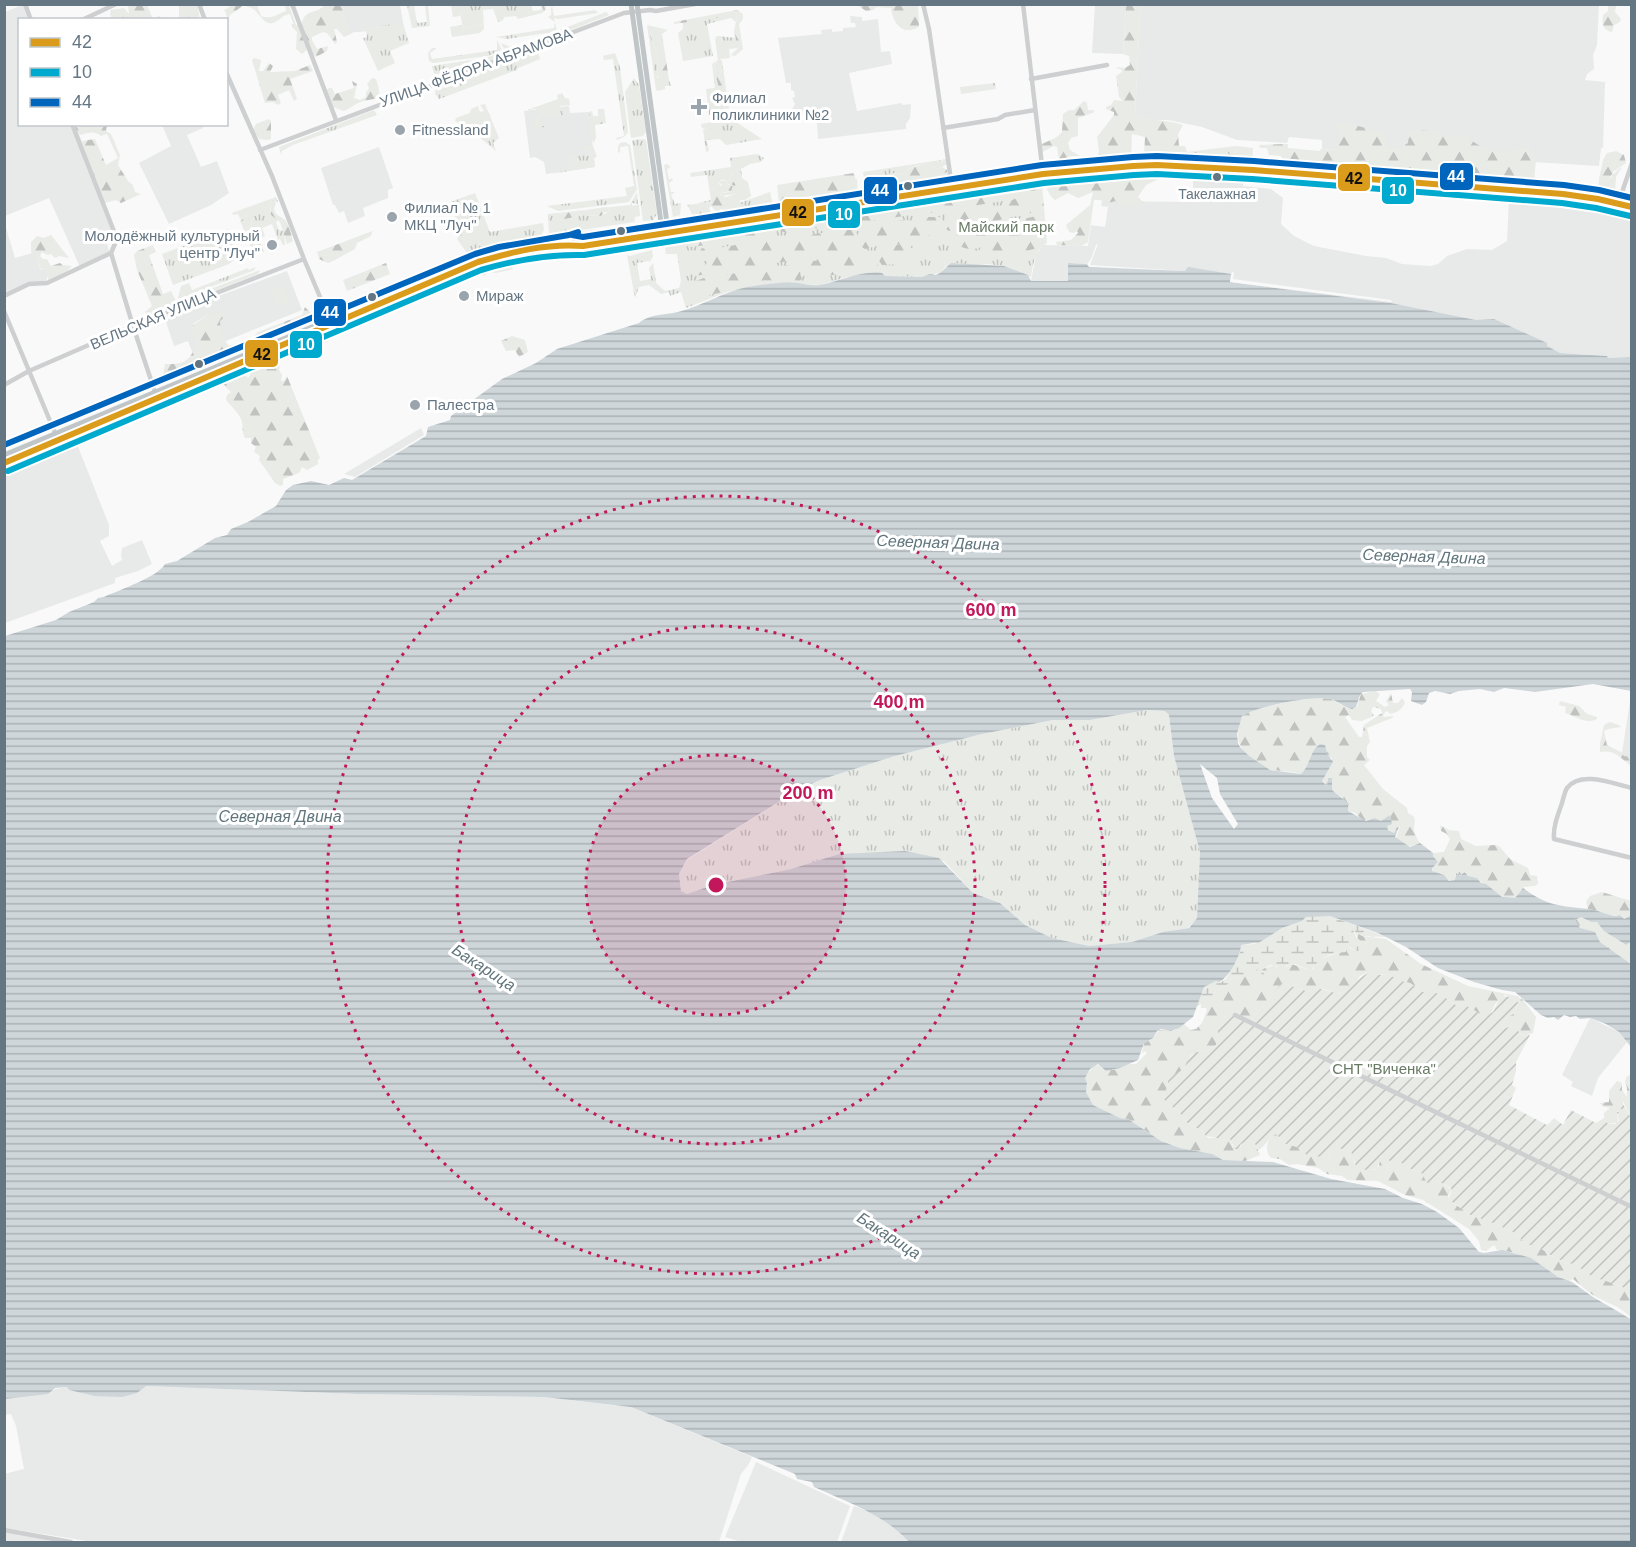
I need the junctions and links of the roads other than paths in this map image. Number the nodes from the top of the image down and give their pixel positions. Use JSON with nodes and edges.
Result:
{"nodes":[{"id":1,"x":116,"y":4,"type":"edge"},
{"id":2,"x":292,"y":4,"type":"edge"},
{"id":3,"x":631,"y":4,"type":"edge"},
{"id":4,"x":637,"y":4,"type":"edge"},
{"id":5,"x":695,"y":4,"type":"edge"},
{"id":6,"x":923,"y":4,"type":"edge"},
{"id":7,"x":1023,"y":4,"type":"edge"},
{"id":8,"x":649,"y":7,"type":"edge"},
{"id":9,"x":635,"y":12,"type":"junction"},
{"id":10,"x":86,"y":18,"type":"edge"},
{"id":11,"x":1107,"y":65,"type":"dead end"},
{"id":12,"x":228,"y":77,"type":"edge"},
{"id":13,"x":1031,"y":79,"type":"junction"},
{"id":14,"x":1035,"y":110,"type":"junction"},
{"id":15,"x":336,"y":120,"type":"junction"},
{"id":16,"x":73,"y":126,"type":"edge"},
{"id":17,"x":943,"y":128,"type":"junction"},
{"id":18,"x":260,"y":150,"type":"junction"},
{"id":19,"x":1632,"y":163,"type":"edge"},
{"id":20,"x":1043,"y":174,"type":"junction"},
{"id":21,"x":952,"y":187,"type":"junction"},
{"id":22,"x":1569,"y":195,"type":"tunnel mouth"},
{"id":23,"x":1598,"y":199,"type":"tunnel mouth"},
{"id":24,"x":1618,"y":204,"type":"junction"},
{"id":25,"x":1632,"y":207,"type":"edge"},
{"id":26,"x":665,"y":230,"type":"junction"},
{"id":27,"x":571,"y":244,"type":"junction"},
{"id":28,"x":583,"y":246,"type":"junction"},
{"id":29,"x":111,"y":253,"type":"junction"},
{"id":30,"x":304,"y":259,"type":"junction"},
{"id":31,"x":4,"y":296,"type":"edge"},
{"id":32,"x":4,"y":310,"type":"edge"},
{"id":33,"x":331,"y":322,"type":"junction"},
{"id":34,"x":133,"y":326,"type":"junction"},
{"id":35,"x":29,"y":371,"type":"junction"},
{"id":36,"x":4,"y":385,"type":"edge"},
{"id":37,"x":156,"y":395,"type":"junction"},
{"id":38,"x":55,"y":434,"type":"junction"},
{"id":39,"x":58,"y":440,"type":"junction"},
{"id":40,"x":4,"y":455,"type":"edge"},
{"id":41,"x":4,"y":463,"type":"edge"},
{"id":42,"x":1632,"y":788,"type":"edge"},
{"id":43,"x":1632,"y":858,"type":"edge"},
{"id":44,"x":1235,"y":1015,"type":"dead end"},
{"id":45,"x":1632,"y":1207,"type":"edge"},
{"id":46,"x":4,"y":1530,"type":"edge"},
{"id":47,"x":71,"y":1542,"type":"edge"}],
"edges":[{"from":1,"to":10,"type":"street"},
{"from":2,"to":15,"type":"street"},
{"from":3,"to":9,"type":"main road"},
{"from":4,"to":9,"type":"main road"},
{"from":5,"to":8,"type":"street","name":"УЛИЦА ФЁДОРА АБРАМОВА"},
{"from":6,"to":17,"type":"street"},
{"from":7,"to":13,"type":"street"},
{"from":8,"to":9,"type":"street","name":"УЛИЦА ФЁДОРА АБРАМОВА"},
{"from":9,"to":15,"type":"street","name":"УЛИЦА ФЁДОРА АБРАМОВА"},
{"from":9,"to":26,"type":"main road"},
{"from":11,"to":13,"type":"street"},
{"from":12,"to":18,"type":"street"},
{"from":13,"to":14,"type":"street"},
{"from":14,"to":17,"type":"street"},
{"from":14,"to":20,"type":"street"},
{"from":15,"to":18,"type":"street","name":"УЛИЦА ФЁДОРА АБРАМОВА"},
{"from":16,"to":29,"type":"street"},
{"from":17,"to":21,"type":"street"},
{"from":18,"to":30,"type":"street"},
{"from":19,"to":24,"type":"street"},
{"from":20,"to":21,"type":"main road"},
{"from":20,"to":22,"type":"main road"},
{"from":21,"to":26,"type":"main road"},
{"from":23,"to":24,"type":"main road"},
{"from":24,"to":25,"type":"main road"},
{"from":26,"to":27,"type":"main road"},
{"from":26,"to":28,"type":"main road"},
{"from":26,"to":28,"type":"main road"},
{"from":27,"to":28,"type":"main road"},
{"from":27,"to":33,"type":"main road"},
{"from":29,"to":31,"type":"street"},
{"from":29,"to":34,"type":"street"},
{"from":30,"to":33,"type":"street"},
{"from":30,"to":34,"type":"street","name":"ВЕЛЬСКАЯ УЛИЦА"},
{"from":32,"to":35,"type":"street"},
{"from":33,"to":37,"type":"main road"},
{"from":34,"to":35,"type":"street","name":"ВЕЛЬСКАЯ УЛИЦА"},
{"from":34,"to":37,"type":"street"},
{"from":35,"to":36,"type":"street","name":"ВЕЛЬСКАЯ УЛИЦА"},
{"from":35,"to":38,"type":"street"},
{"from":37,"to":38,"type":"main road"},
{"from":37,"to":39,"type":"main road"},
{"from":38,"to":39,"type":"street"},
{"from":38,"to":40,"type":"main road"},
{"from":39,"to":41,"type":"main road"},
{"from":42,"to":43,"type":"street"},
{"from":44,"to":45,"type":"street"},
{"from":46,"to":47,"type":"street"}]}
